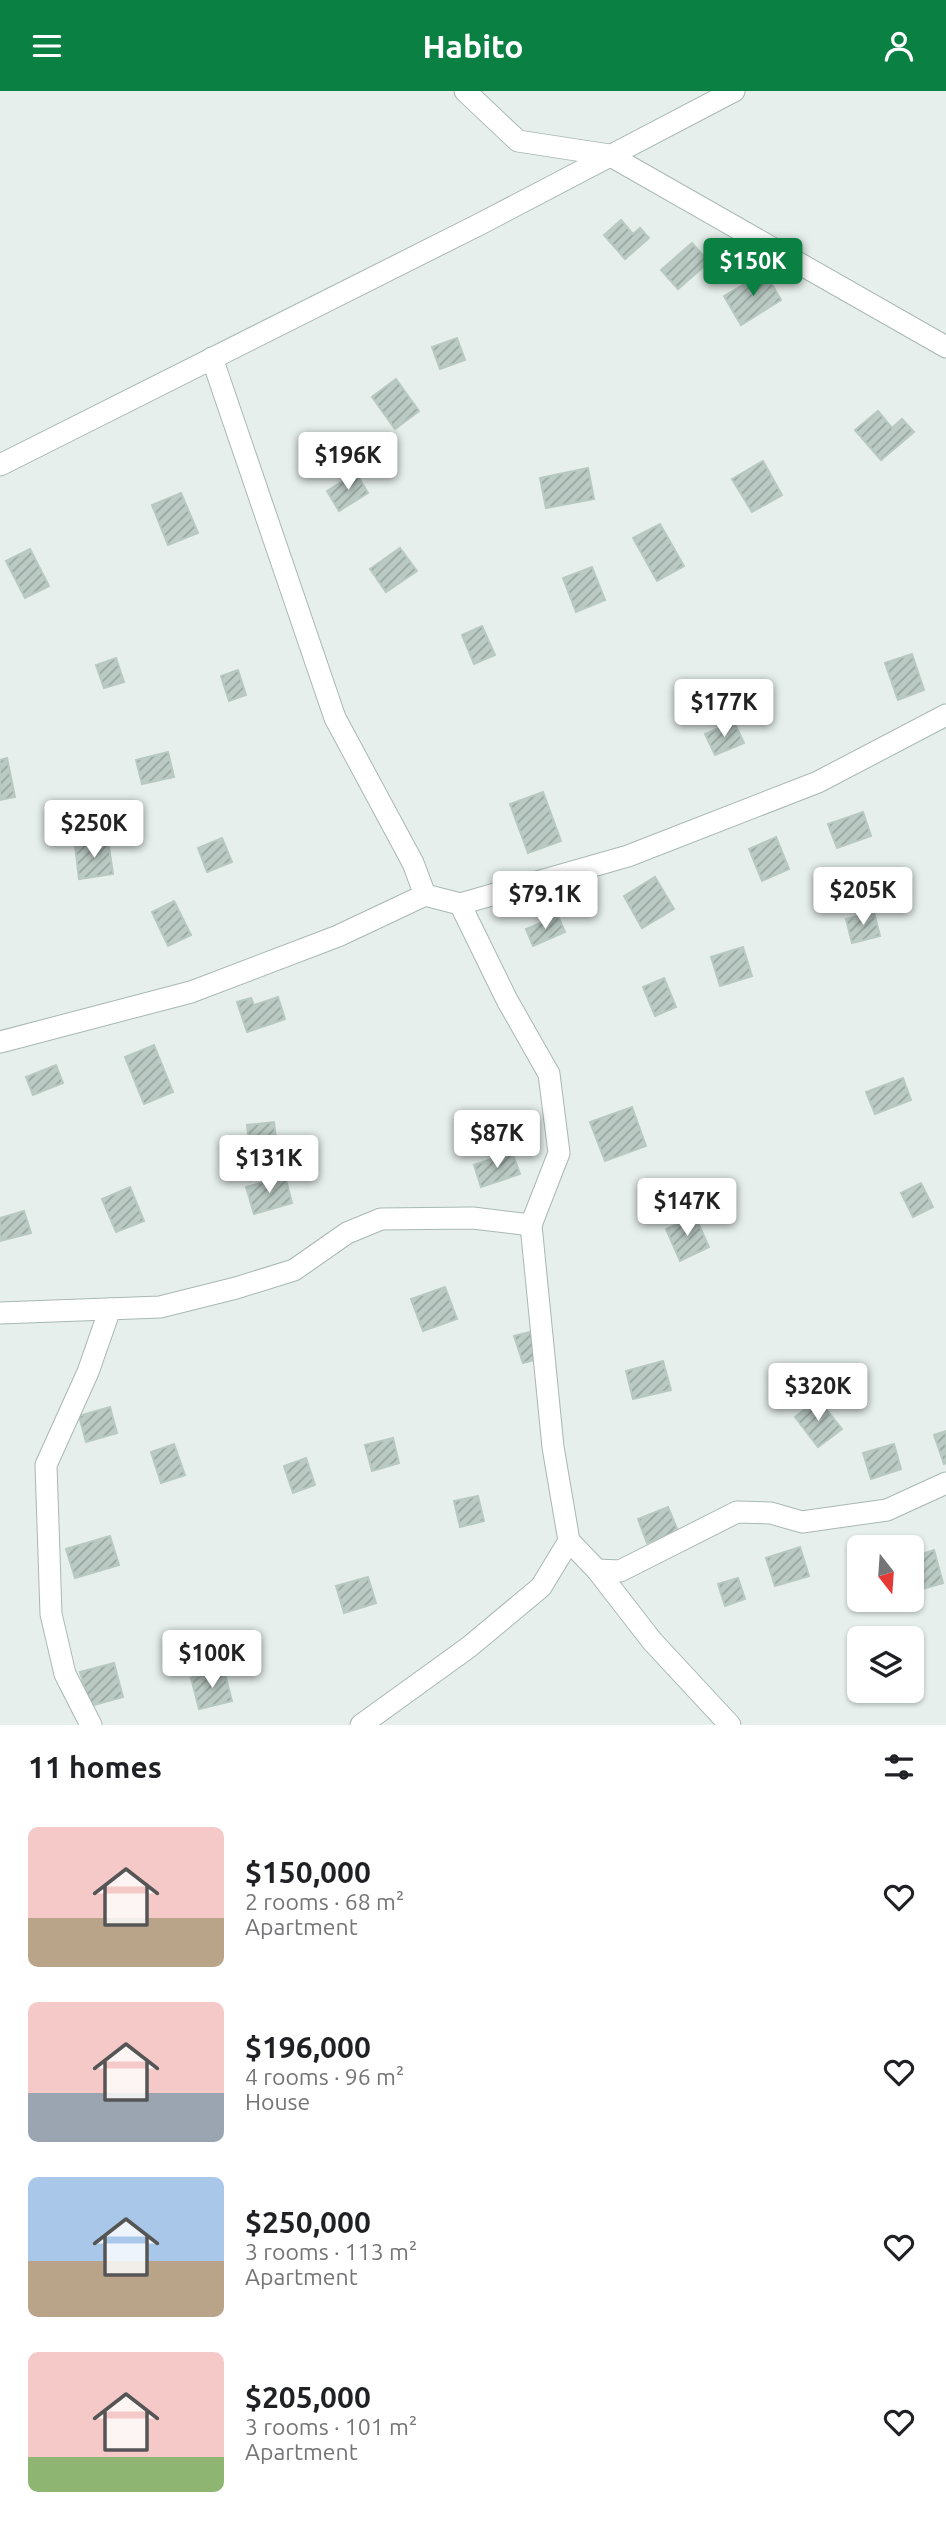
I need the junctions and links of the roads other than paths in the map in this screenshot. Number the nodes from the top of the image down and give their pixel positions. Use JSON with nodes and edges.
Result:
{"nodes":[{"id":1,"x":466,"y":91,"type":"edge"},
{"id":2,"x":734,"y":91,"type":"edge"},
{"id":3,"x":609,"y":155,"type":"junction"},
{"id":4,"x":946,"y":347,"type":"edge"},
{"id":5,"x":212,"y":358,"type":"junction"},
{"id":6,"x":0,"y":465,"type":"edge"},
{"id":7,"x":946,"y":715,"type":"edge"},
{"id":8,"x":425,"y":895,"type":"junction"},
{"id":9,"x":460,"y":904,"type":"junction"},
{"id":10,"x":0,"y":1042,"type":"edge"},
{"id":11,"x":531,"y":1225,"type":"junction"},
{"id":12,"x":110,"y":1309,"type":"junction"},
{"id":13,"x":0,"y":1313,"type":"edge"},
{"id":14,"x":946,"y":1483,"type":"edge"},
{"id":15,"x":569,"y":1541,"type":"junction"},
{"id":16,"x":597,"y":1570,"type":"junction"},
{"id":17,"x":91,"y":1725,"type":"edge"},
{"id":18,"x":362,"y":1725,"type":"edge"},
{"id":19,"x":730,"y":1725,"type":"edge"}],
"edges":[{"from":1,"to":3,"type":"street"},
{"from":2,"to":3,"type":"street"},
{"from":3,"to":4,"type":"street"},
{"from":3,"to":5,"type":"street"},
{"from":5,"to":6,"type":"street"},
{"from":5,"to":8,"type":"street"},
{"from":7,"to":9,"type":"street"},
{"from":8,"to":9,"type":"street"},
{"from":8,"to":10,"type":"street"},
{"from":9,"to":11,"type":"street"},
{"from":11,"to":12,"type":"street"},
{"from":11,"to":15,"type":"street"},
{"from":12,"to":13,"type":"street"},
{"from":12,"to":17,"type":"street"},
{"from":14,"to":16,"type":"street"},
{"from":15,"to":16,"type":"street"},
{"from":15,"to":18,"type":"street"},
{"from":16,"to":19,"type":"street"}]}
